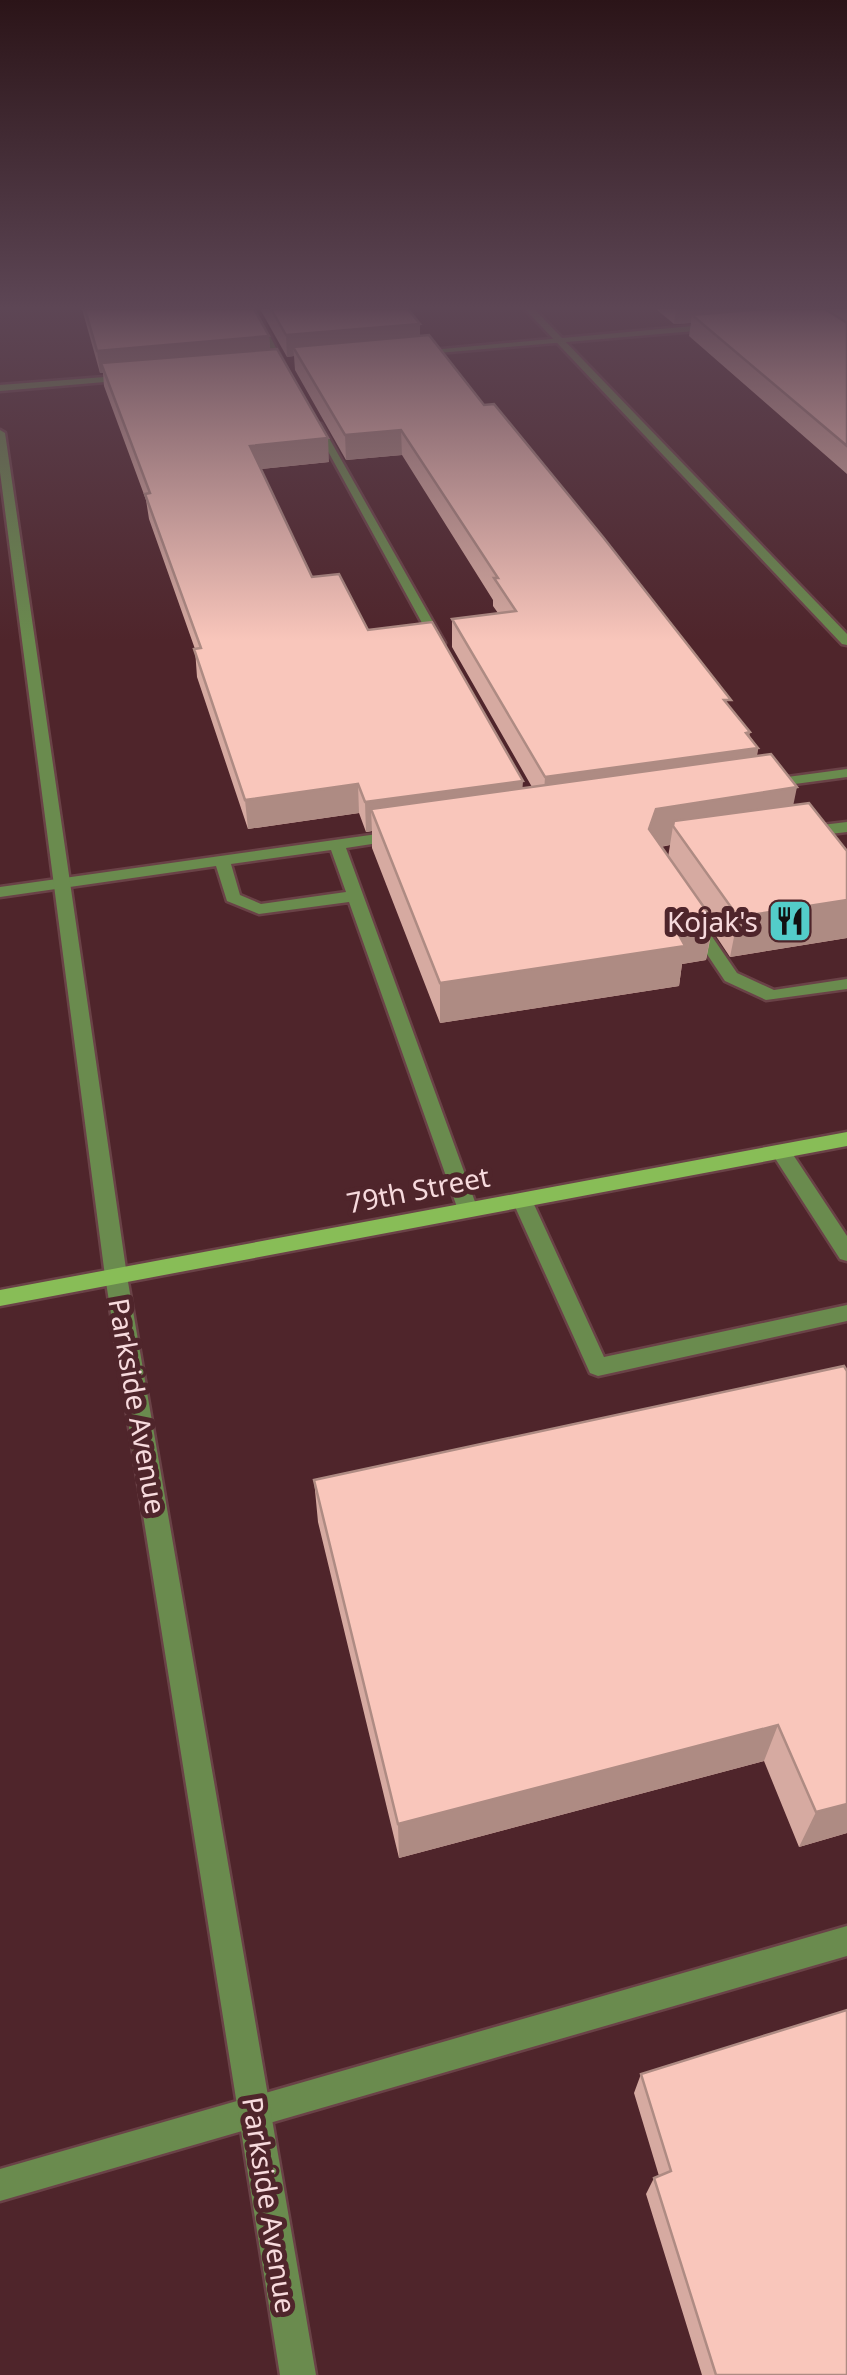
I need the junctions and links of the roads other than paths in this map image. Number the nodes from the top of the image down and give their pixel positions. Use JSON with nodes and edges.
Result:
{"nodes":[{"id":1,"x":314,"y":420,"type":"edge"},
{"id":2,"x":636,"y":420,"type":"edge"},
{"id":3,"x":0,"y":433,"type":"edge"},
{"id":4,"x":847,"y":641,"type":"edge"},
{"id":5,"x":448,"y":660,"type":"edge"},
{"id":6,"x":847,"y":772,"type":"edge"},
{"id":7,"x":752,"y":786,"type":"edge"},
{"id":8,"x":847,"y":827,"type":"edge"},
{"id":9,"x":409,"y":834,"type":"edge"},
{"id":10,"x":790,"y":834,"type":"edge"},
{"id":11,"x":336,"y":845,"type":"junction"},
{"id":12,"x":222,"y":861,"type":"junction"},
{"id":13,"x":60,"y":884,"type":"junction"},
{"id":14,"x":0,"y":892,"type":"edge"},
{"id":15,"x":356,"y":896,"type":"junction"},
{"id":16,"x":687,"y":913,"type":"edge"},
{"id":17,"x":847,"y":984,"type":"edge"},
{"id":18,"x":847,"y":1139,"type":"edge"},
{"id":19,"x":781,"y":1152,"type":"junction"},
{"id":20,"x":522,"y":1200,"type":"junction"},
{"id":21,"x":468,"y":1210,"type":"junction"},
{"id":22,"x":847,"y":1254,"type":"edge"},
{"id":23,"x":116,"y":1276,"type":"junction"},
{"id":24,"x":0,"y":1298,"type":"edge"},
{"id":25,"x":847,"y":1313,"type":"edge"},
{"id":26,"x":847,"y":1941,"type":"edge"},
{"id":27,"x":254,"y":2112,"type":"junction"},
{"id":28,"x":0,"y":2186,"type":"edge"},
{"id":29,"x":298,"y":2375,"type":"edge"}],
"edges":[{"from":1,"to":5,"type":"street"},
{"from":2,"to":4,"type":"street"},
{"from":3,"to":13,"type":"street","name":"Parkside Avenue"},
{"from":6,"to":7,"type":"street"},
{"from":8,"to":10,"type":"street"},
{"from":9,"to":11,"type":"street"},
{"from":11,"to":12,"type":"street"},
{"from":11,"to":15,"type":"street"},
{"from":12,"to":13,"type":"street"},
{"from":12,"to":15,"type":"street"},
{"from":13,"to":14,"type":"street"},
{"from":13,"to":23,"type":"street","name":"Parkside Avenue"},
{"from":15,"to":21,"type":"street"},
{"from":16,"to":17,"type":"street"},
{"from":18,"to":19,"type":"main road","name":"79th Street"},
{"from":19,"to":20,"type":"main road","name":"79th Street"},
{"from":19,"to":22,"type":"street"},
{"from":20,"to":21,"type":"main road","name":"79th Street"},
{"from":20,"to":25,"type":"street"},
{"from":21,"to":23,"type":"main road","name":"79th Street"},
{"from":23,"to":24,"type":"main road","name":"79th Street"},
{"from":23,"to":27,"type":"street","name":"Parkside Avenue"},
{"from":26,"to":27,"type":"street"},
{"from":27,"to":28,"type":"street"},
{"from":27,"to":29,"type":"street","name":"Parkside Avenue"}]}
